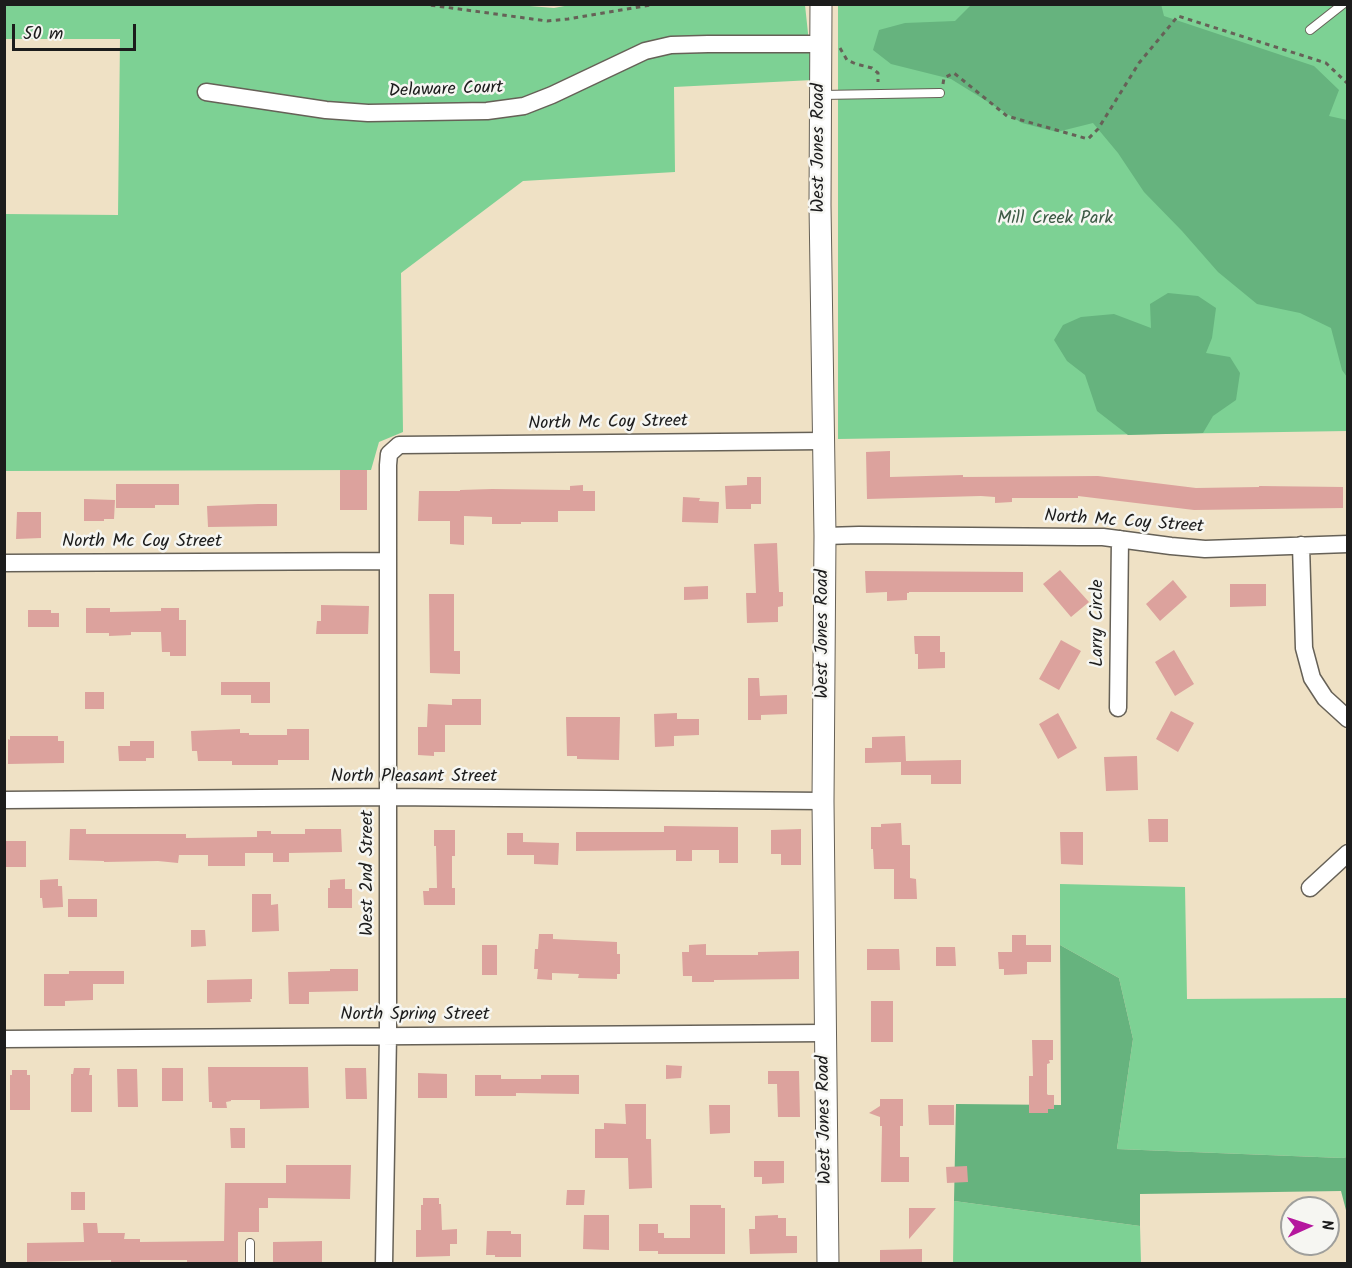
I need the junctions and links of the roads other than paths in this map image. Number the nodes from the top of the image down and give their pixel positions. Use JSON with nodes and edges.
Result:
{"nodes":[{"id":1,"x":821,"y":4,"type":"edge"},
{"id":2,"x":1343,"y":4,"type":"edge"},
{"id":3,"x":1310,"y":30,"type":"dead end"},
{"id":4,"x":829,"y":43,"type":"junction"},
{"id":5,"x":206,"y":92,"type":"dead end"},
{"id":6,"x":940,"y":93,"type":"road end"},
{"id":7,"x":820,"y":95,"type":"junction"},
{"id":8,"x":824,"y":441,"type":"junction"},
{"id":9,"x":394,"y":449,"type":"joint"},
{"id":10,"x":825,"y":536,"type":"junction"},
{"id":11,"x":1120,"y":539,"type":"junction"},
{"id":12,"x":1347,"y":544,"type":"edge"},
{"id":13,"x":1301,"y":545,"type":"junction"},
{"id":14,"x":388,"y":561,"type":"junction"},
{"id":15,"x":4,"y":563,"type":"edge"},
{"id":16,"x":1118,"y":708,"type":"dead end"},
{"id":17,"x":1347,"y":719,"type":"edge"},
{"id":18,"x":388,"y":797,"type":"junction"},
{"id":19,"x":4,"y":800,"type":"edge"},
{"id":20,"x":824,"y":801,"type":"junction"},
{"id":21,"x":1347,"y":853,"type":"edge"},
{"id":22,"x":1310,"y":888,"type":"dead end"},
{"id":23,"x":825,"y":1033,"type":"junction"},
{"id":24,"x":388,"y":1035,"type":"junction"},
{"id":25,"x":4,"y":1039,"type":"edge"},
{"id":26,"x":250,"y":1243,"type":"dead end"},
{"id":27,"x":250,"y":1263,"type":"edge"},
{"id":28,"x":384,"y":1263,"type":"edge"},
{"id":29,"x":828,"y":1263,"type":"edge"}],
"edges":[{"from":1,"to":4,"type":"street","name":"West Jones Road"},
{"from":2,"to":3,"type":"lane"},
{"from":4,"to":5,"type":"street","name":"Delaware Court"},
{"from":4,"to":7,"type":"street","name":"West Jones Road"},
{"from":6,"to":7,"type":"lane"},
{"from":7,"to":8,"type":"street","name":"West Jones Road"},
{"from":8,"to":9,"type":"street","name":"North Mc Coy Street"},
{"from":8,"to":10,"type":"street","name":"West Jones Road"},
{"from":9,"to":14,"type":"street","name":"West 2nd Street"},
{"from":10,"to":11,"type":"street","name":"North Mc Coy Street"},
{"from":10,"to":20,"type":"street","name":"West Jones Road"},
{"from":11,"to":13,"type":"street","name":"North Mc Coy Street"},
{"from":11,"to":16,"type":"street","name":"Larry Circle"},
{"from":12,"to":13,"type":"street","name":"North Mc Coy Street"},
{"from":13,"to":17,"type":"street"},
{"from":14,"to":15,"type":"street","name":"North Mc Coy Street"},
{"from":14,"to":18,"type":"street","name":"West 2nd Street"},
{"from":18,"to":19,"type":"street","name":"North Pleasant Street"},
{"from":18,"to":20,"type":"street","name":"North Pleasant Street"},
{"from":18,"to":24,"type":"street","name":"West 2nd Street"},
{"from":20,"to":23,"type":"street","name":"West Jones Road"},
{"from":21,"to":22,"type":"street"},
{"from":23,"to":24,"type":"street","name":"North Spring Street"},
{"from":23,"to":29,"type":"street","name":"West Jones Road"},
{"from":24,"to":25,"type":"street","name":"North Spring Street"},
{"from":24,"to":28,"type":"street","name":"West 2nd Street"},
{"from":26,"to":27,"type":"lane"}]}
